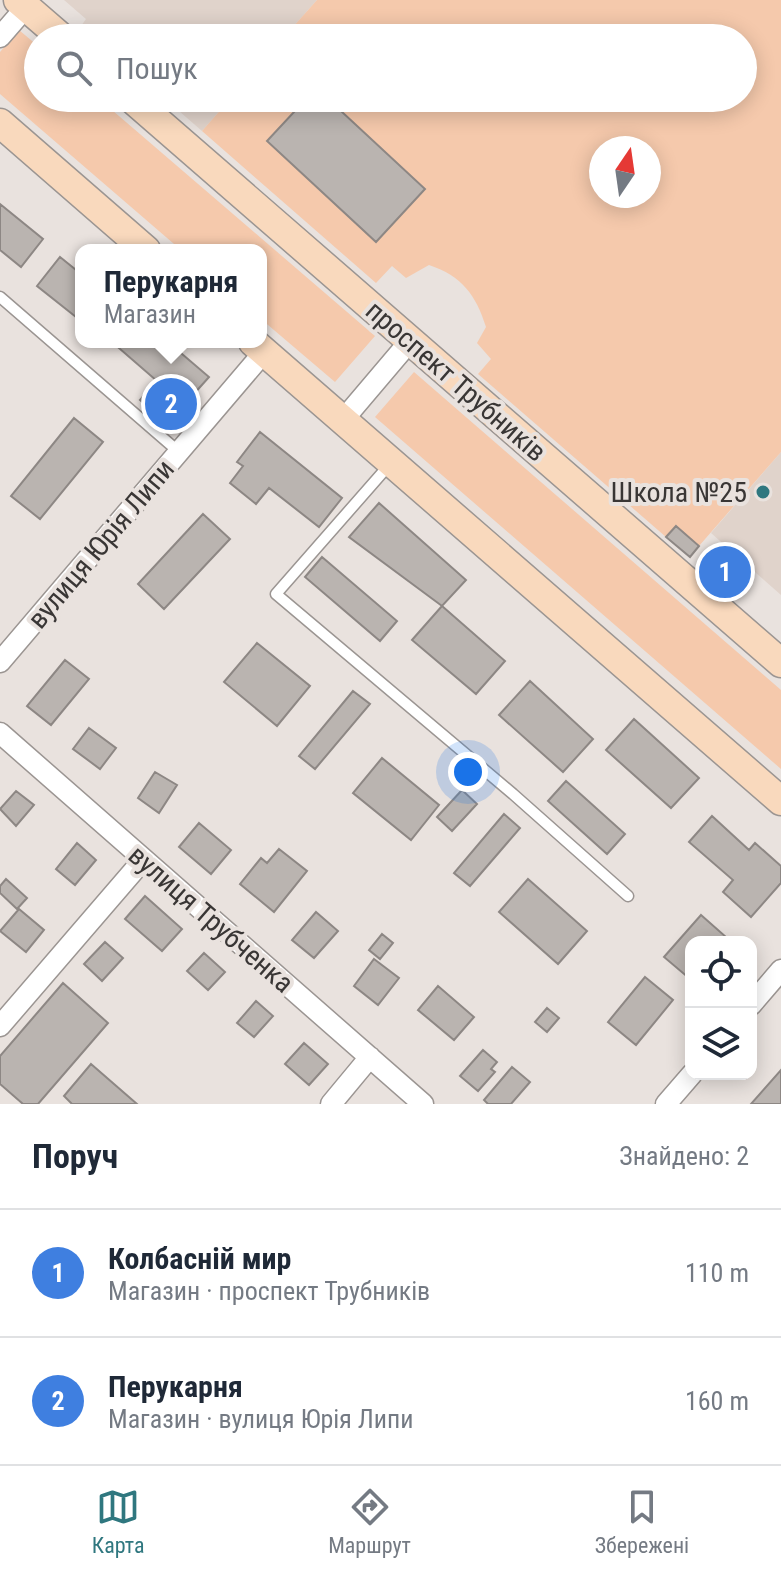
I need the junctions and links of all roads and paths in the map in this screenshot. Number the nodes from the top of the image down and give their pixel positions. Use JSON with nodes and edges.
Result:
{"nodes":[{"id":1,"x":22,"y":4,"type":"edge"},
{"id":2,"x":46,"y":24,"type":"edge"},
{"id":3,"x":0,"y":37,"type":"edge"},
{"id":4,"x":147,"y":112,"type":"edge"},
{"id":5,"x":0,"y":123,"type":"edge"},
{"id":6,"x":139,"y":244,"type":"edge"},
{"id":7,"x":0,"y":297,"type":"edge"},
{"id":8,"x":410,"y":341,"type":"junction"},
{"id":9,"x":258,"y":348,"type":"edge"},
{"id":10,"x":260,"y":348,"type":"edge"},
{"id":11,"x":343,"y":420,"type":"junction"},
{"id":12,"x":179,"y":452,"type":"junction"},
{"id":13,"x":392,"y":463,"type":"junction"},
{"id":14,"x":0,"y":662,"type":"edge"},
{"id":15,"x":781,"y":663,"type":"edge"},
{"id":16,"x":0,"y":733,"type":"edge"},
{"id":17,"x":781,"y":801,"type":"edge"},
{"id":18,"x":143,"y":860,"type":"junction"},
{"id":19,"x":628,"y":896,"type":"dead end"},
{"id":20,"x":781,"y":970,"type":"edge"},
{"id":21,"x":757,"y":998,"type":"edge"},
{"id":22,"x":0,"y":1026,"type":"edge"},
{"id":23,"x":370,"y":1057,"type":"junction"},
{"id":24,"x":687,"y":1080,"type":"edge"},
{"id":25,"x":331,"y":1104,"type":"edge"},
{"id":26,"x":423,"y":1104,"type":"edge"},
{"id":27,"x":666,"y":1104,"type":"edge"}],
"edges":[{"from":1,"to":2,"type":"main road"},
{"from":1,"to":3,"type":"street"},
{"from":4,"to":8,"type":"main road","name":"проспект Трубників"},
{"from":5,"to":6,"type":"main road"},
{"from":7,"to":12,"type":"lane"},
{"from":8,"to":11,"type":"street"},
{"from":8,"to":15,"type":"main road","name":"проспект Трубників"},
{"from":9,"to":12,"type":"street","name":"вулиця Юрія Липи"},
{"from":10,"to":11,"type":"main road"},
{"from":11,"to":13,"type":"main road"},
{"from":12,"to":14,"type":"street","name":"вулиця Юрія Липи"},
{"from":13,"to":17,"type":"main road"},
{"from":13,"to":19,"type":"lane"},
{"from":16,"to":18,"type":"street","name":"вулиця Трубченка"},
{"from":18,"to":22,"type":"street"},
{"from":18,"to":23,"type":"street","name":"вулиця Трубченка"},
{"from":20,"to":21,"type":"street"},
{"from":23,"to":25,"type":"street"},
{"from":23,"to":26,"type":"street","name":"вулиця Трубченка"},
{"from":24,"to":27,"type":"street"}]}
